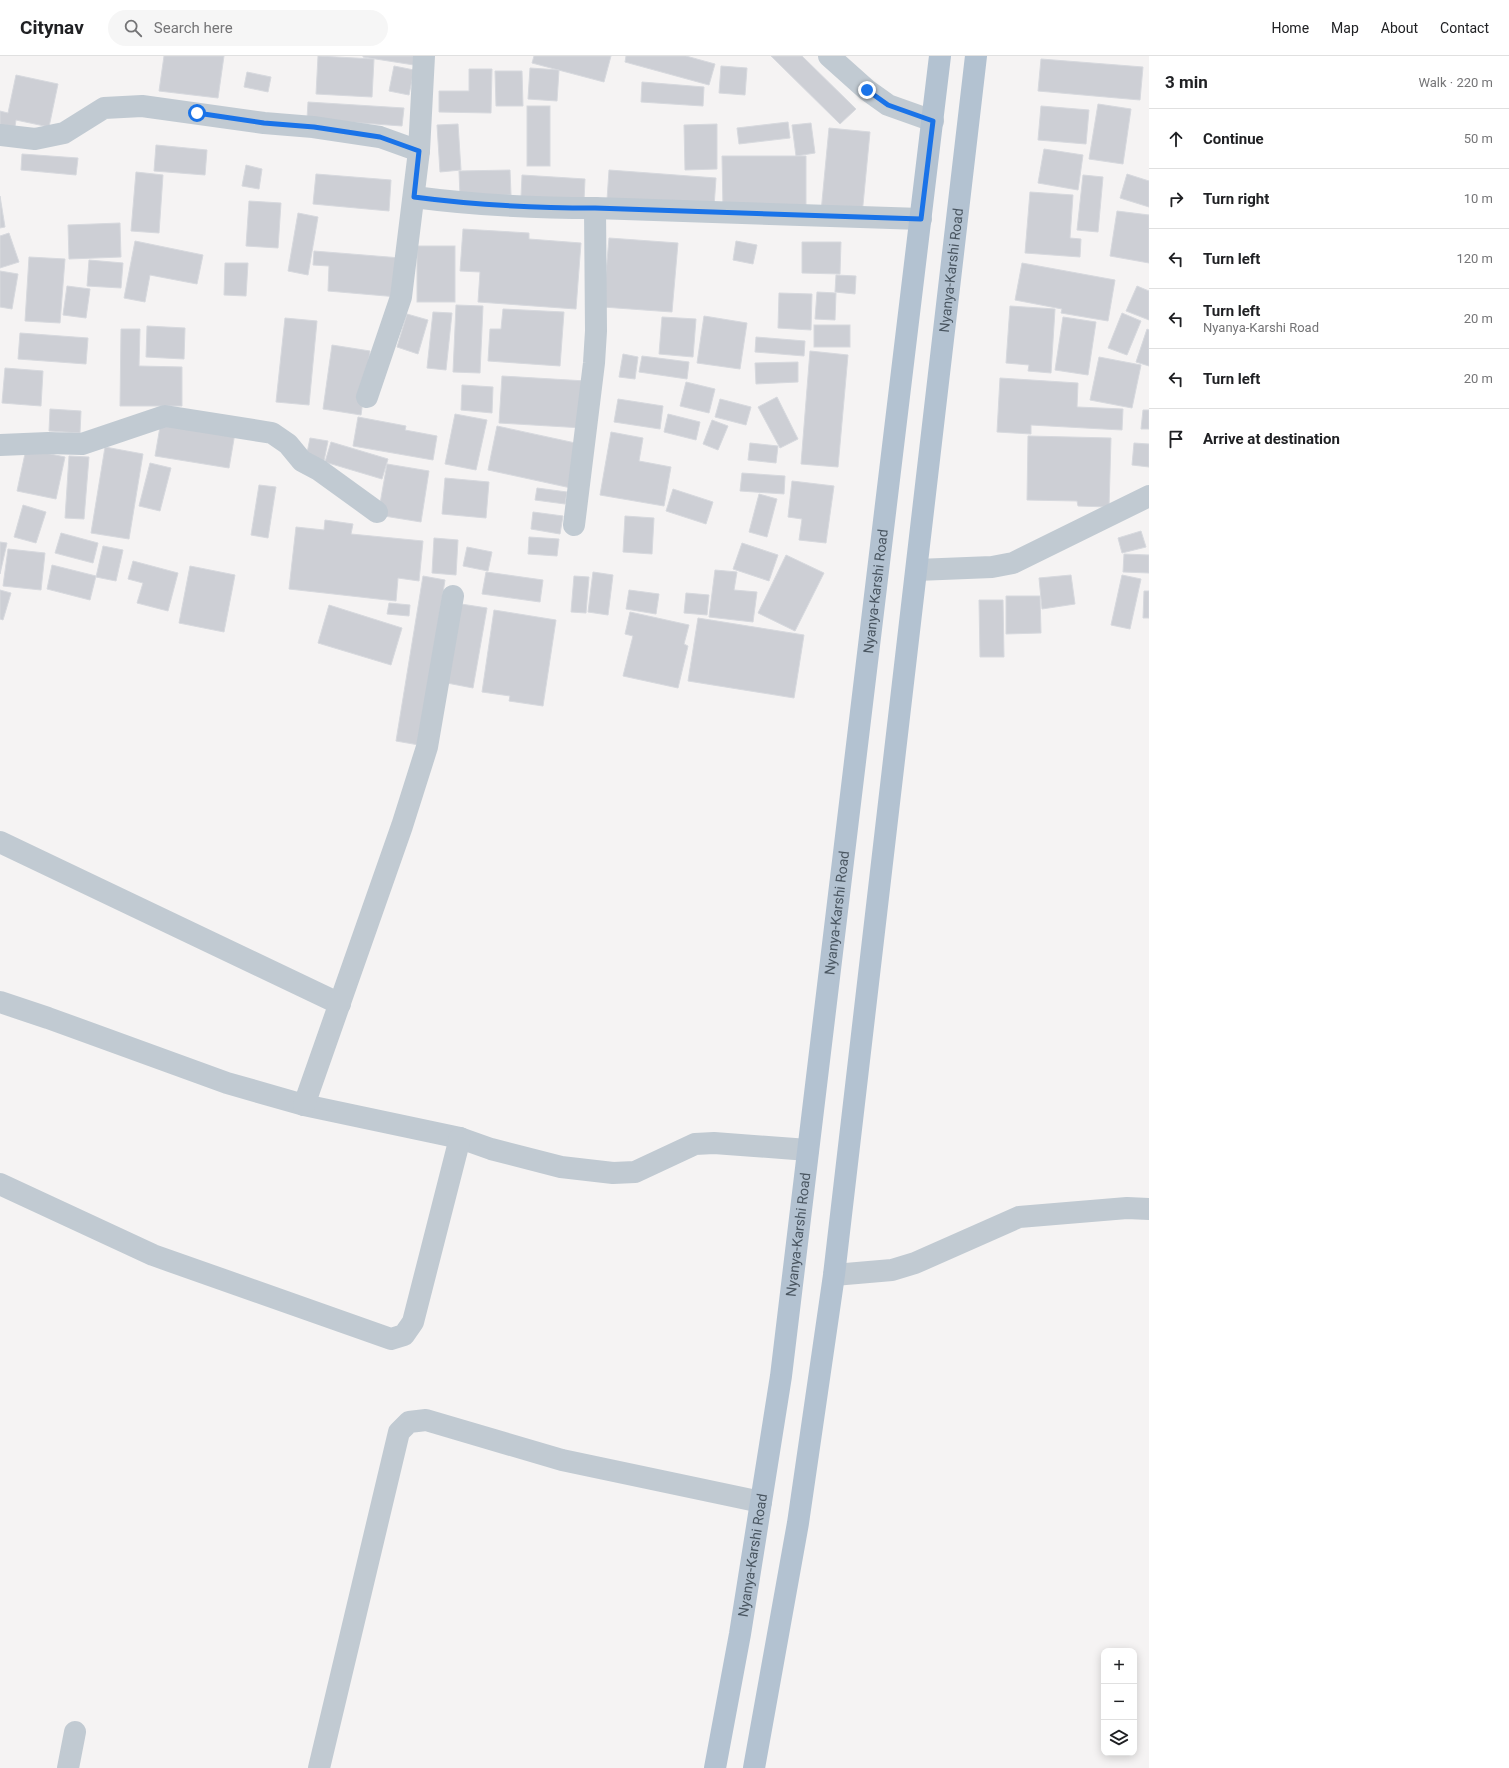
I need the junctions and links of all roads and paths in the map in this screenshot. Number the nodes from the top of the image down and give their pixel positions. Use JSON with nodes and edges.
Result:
{"nodes":[{"id":1,"x":424,"y":56,"type":"edge"},
{"id":2,"x":829,"y":56,"type":"edge"},
{"id":3,"x":940,"y":56,"type":"edge"},
{"id":4,"x":976,"y":56,"type":"edge"},
{"id":5,"x":933,"y":121,"type":"junction"},
{"id":6,"x":0,"y":135,"type":"edge"},
{"id":7,"x":419,"y":151,"type":"junction"},
{"id":8,"x":414,"y":197,"type":"junction"},
{"id":9,"x":595,"y":208,"type":"junction"},
{"id":10,"x":921,"y":219,"type":"junction"},
{"id":11,"x":367,"y":397,"type":"dead end"},
{"id":12,"x":0,"y":445,"type":"edge"},
{"id":13,"x":1149,"y":496,"type":"edge"},
{"id":14,"x":377,"y":512,"type":"dead end"},
{"id":15,"x":574,"y":525,"type":"dead end"},
{"id":16,"x":917,"y":570,"type":"junction"},
{"id":17,"x":453,"y":596,"type":"dead end"},
{"id":18,"x":0,"y":842,"type":"edge"},
{"id":19,"x":0,"y":1002,"type":"edge"},
{"id":20,"x":340,"y":1004,"type":"junction"},
{"id":21,"x":304,"y":1105,"type":"junction"},
{"id":22,"x":460,"y":1138,"type":"junction"},
{"id":23,"x":808,"y":1150,"type":"junction"},
{"id":24,"x":0,"y":1184,"type":"edge"},
{"id":25,"x":1149,"y":1209,"type":"edge"},
{"id":26,"x":834,"y":1275,"type":"junction"},
{"id":27,"x":761,"y":1502,"type":"junction"},
{"id":28,"x":75,"y":1732,"type":"dead end"},
{"id":29,"x":68,"y":1768,"type":"edge"},
{"id":30,"x":319,"y":1768,"type":"edge"},
{"id":31,"x":715,"y":1768,"type":"edge"},
{"id":32,"x":754,"y":1768,"type":"edge"}],
"edges":[{"from":1,"to":7,"type":"street"},
{"from":2,"to":5,"type":"street"},
{"from":3,"to":5,"type":"main road","name":"Nyanya-Karshi Road"},
{"from":4,"to":16,"type":"main road","name":"Nyanya-Karshi Road"},
{"from":5,"to":10,"type":"main road","name":"Nyanya-Karshi Road"},
{"from":6,"to":7,"type":"street"},
{"from":7,"to":8,"type":"street"},
{"from":8,"to":9,"type":"street"},
{"from":8,"to":11,"type":"street"},
{"from":9,"to":10,"type":"street"},
{"from":9,"to":15,"type":"street"},
{"from":10,"to":23,"type":"main road","name":"Nyanya-Karshi Road"},
{"from":12,"to":14,"type":"street"},
{"from":13,"to":16,"type":"street"},
{"from":16,"to":26,"type":"main road","name":"Nyanya-Karshi Road"},
{"from":17,"to":20,"type":"street"},
{"from":18,"to":20,"type":"street"},
{"from":19,"to":21,"type":"street"},
{"from":20,"to":21,"type":"street"},
{"from":21,"to":22,"type":"street"},
{"from":22,"to":23,"type":"street"},
{"from":22,"to":24,"type":"street"},
{"from":23,"to":27,"type":"main road","name":"Nyanya-Karshi Road"},
{"from":25,"to":26,"type":"street"},
{"from":26,"to":32,"type":"main road","name":"Nyanya-Karshi Road"},
{"from":27,"to":30,"type":"street"},
{"from":27,"to":31,"type":"main road","name":"Nyanya-Karshi Road"},
{"from":28,"to":29,"type":"street"}]}
